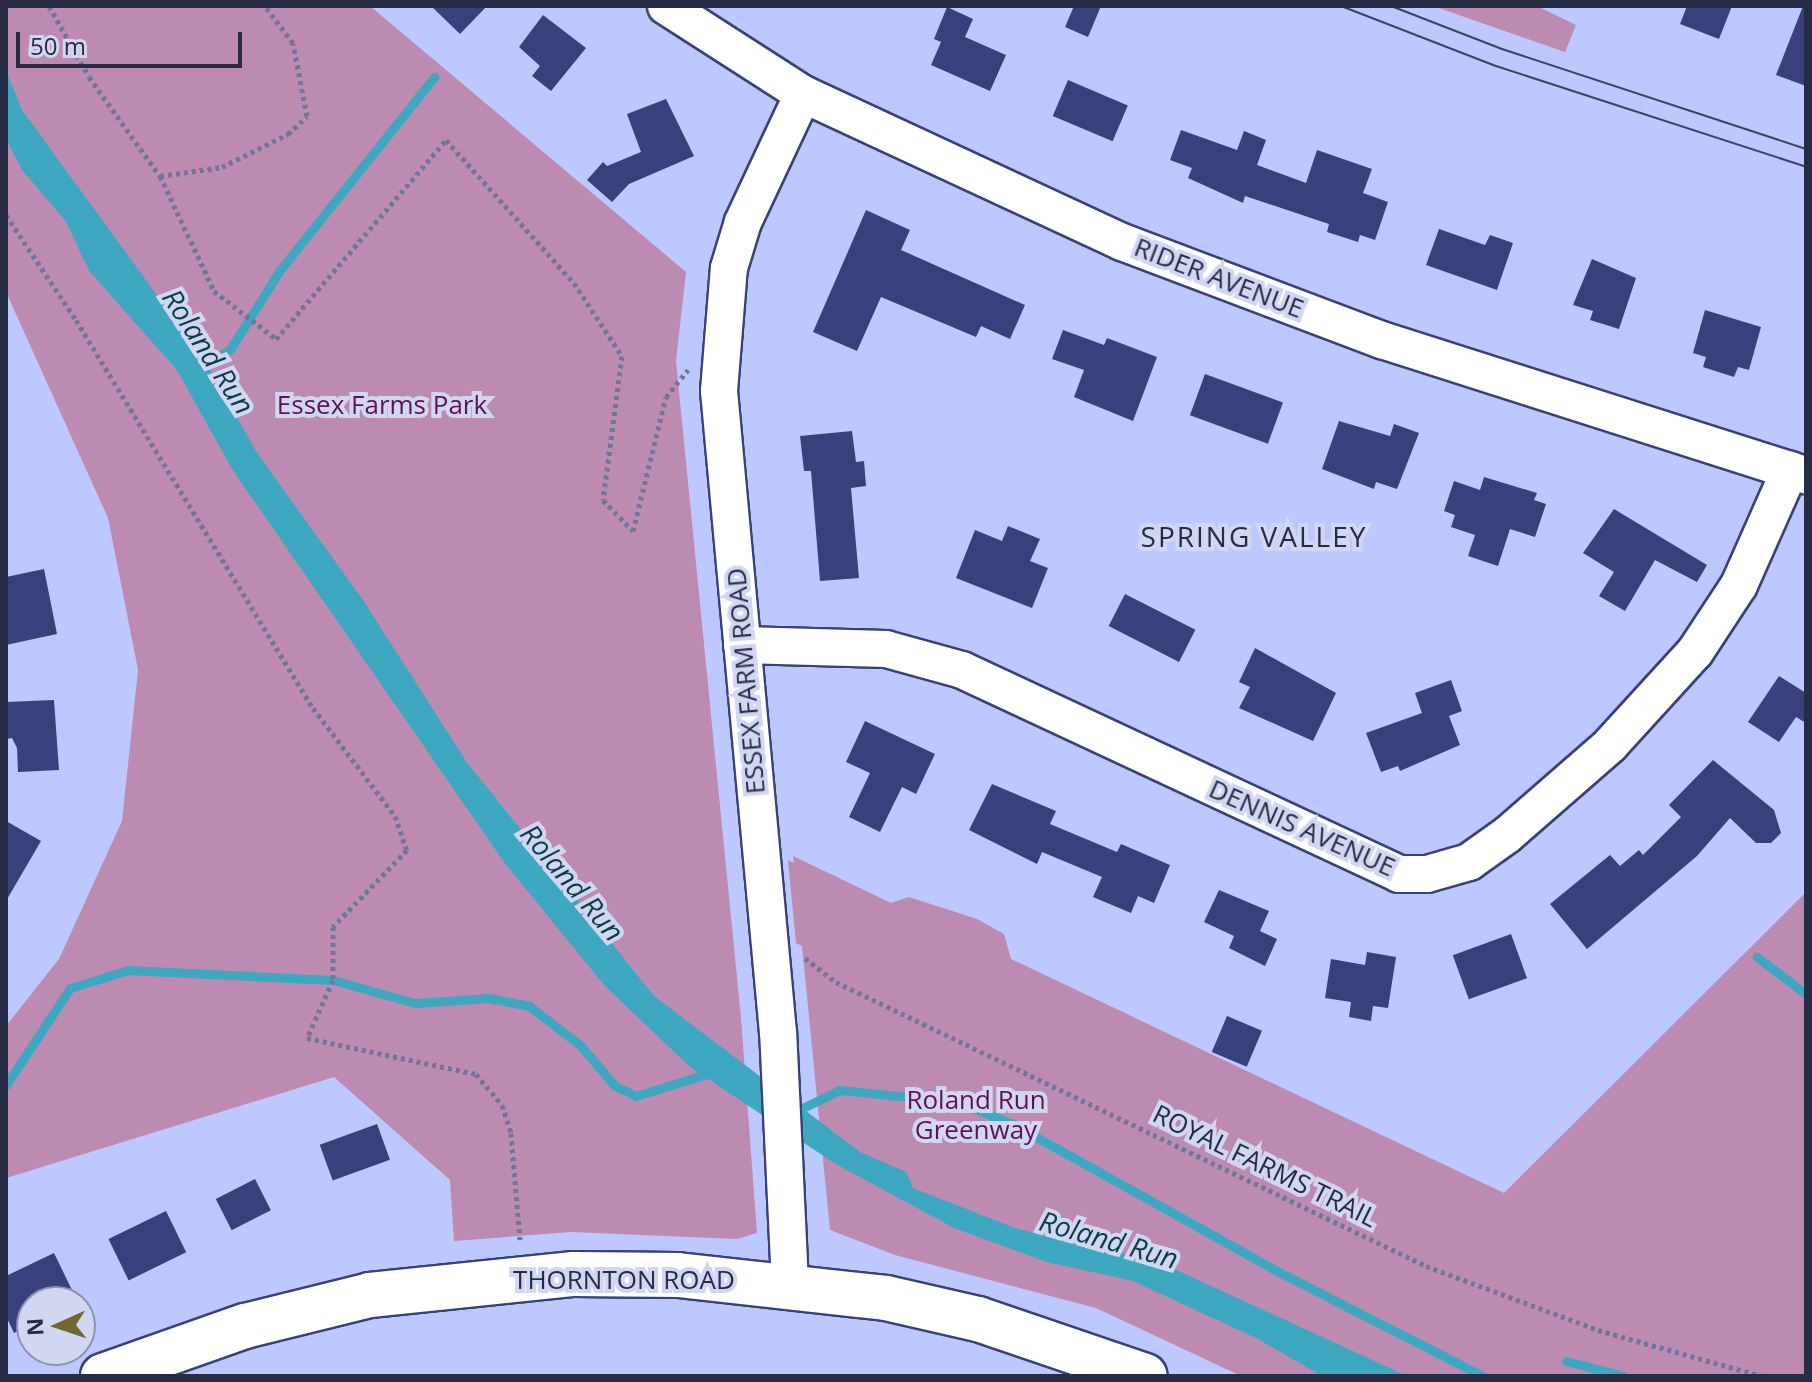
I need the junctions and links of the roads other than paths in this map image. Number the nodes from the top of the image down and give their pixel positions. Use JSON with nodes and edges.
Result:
{"nodes":[{"id":1,"x":666,"y":6,"type":"edge"},
{"id":2,"x":803,"y":94,"type":"junction"},
{"id":3,"x":1798,"y":473,"type":"edge"},
{"id":4,"x":742,"y":645,"type":"junction"},
{"id":5,"x":790,"y":1284,"type":"junction"},
{"id":6,"x":103,"y":1376,"type":"edge"},
{"id":7,"x":1145,"y":1376,"type":"edge"}],
"edges":[{"from":1,"to":2,"type":"street","name":"RIDER AVENUE"},
{"from":2,"to":3,"type":"street","name":"RIDER AVENUE"},
{"from":2,"to":4,"type":"street","name":"ESSEX FARM ROAD"},
{"from":3,"to":4,"type":"street","name":"DENNIS AVENUE"},
{"from":4,"to":5,"type":"street","name":"ESSEX FARM ROAD"},
{"from":5,"to":6,"type":"street","name":"THORNTON ROAD"},
{"from":5,"to":7,"type":"street","name":"THORNTON ROAD"}]}
